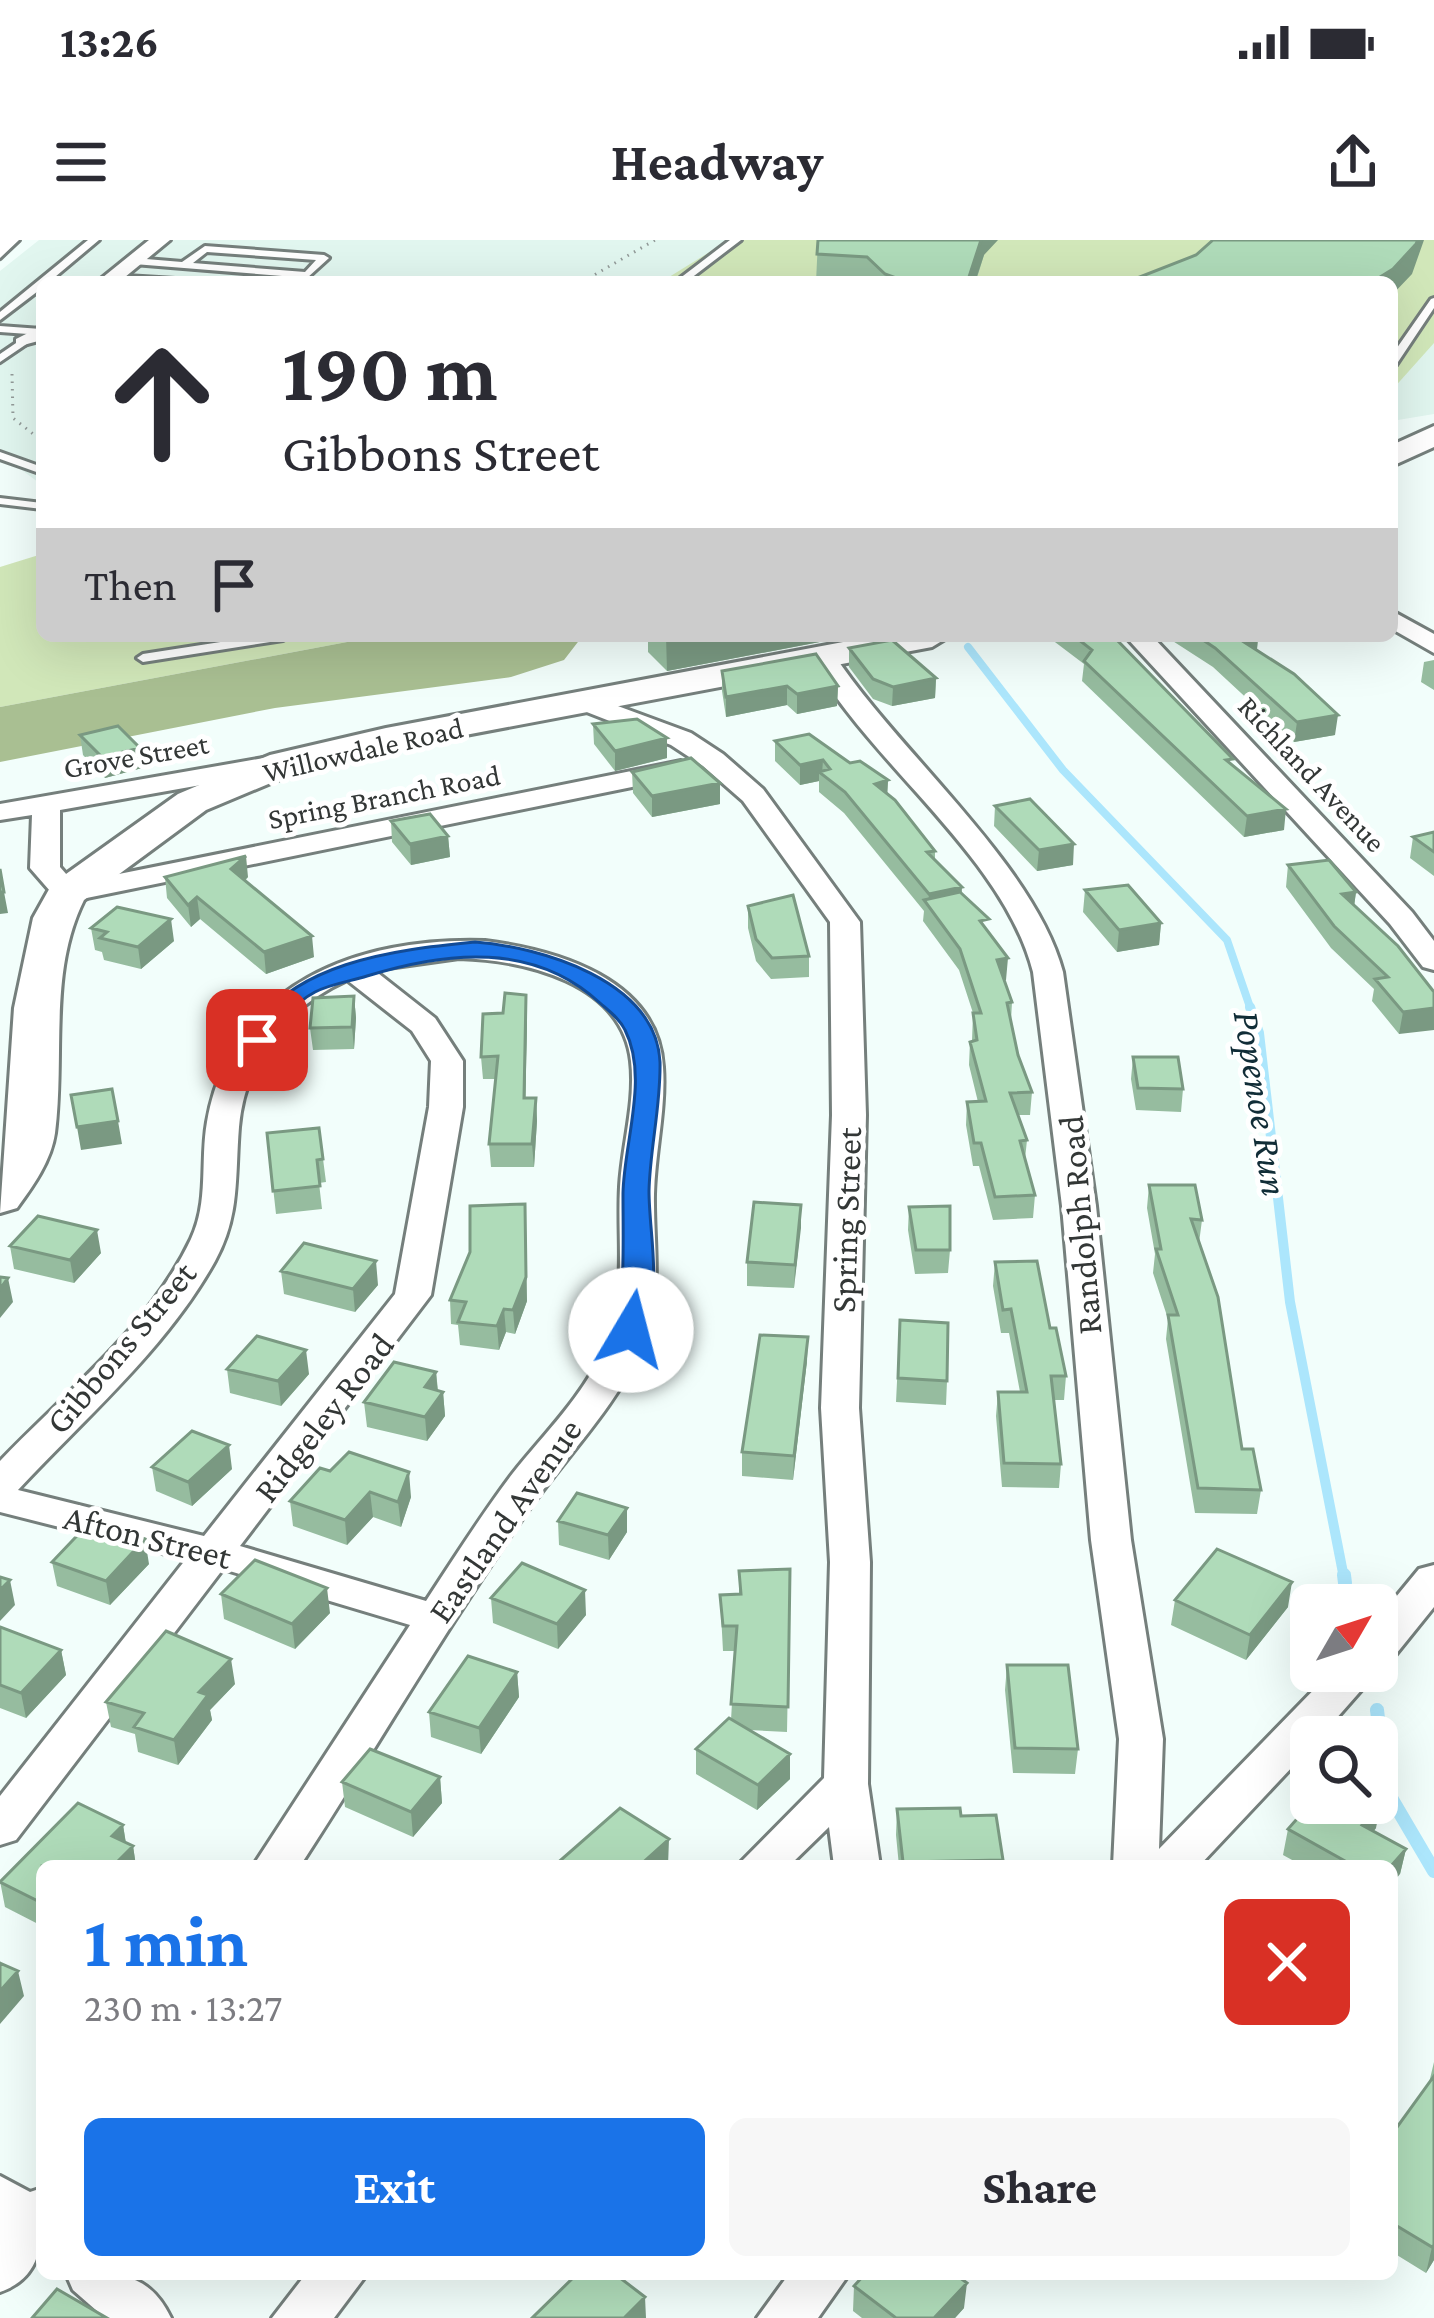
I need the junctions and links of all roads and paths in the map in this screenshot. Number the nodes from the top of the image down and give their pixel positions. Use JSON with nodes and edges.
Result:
{"nodes":[{"id":1,"x":10,"y":240,"type":"edge"},
{"id":2,"x":94,"y":240,"type":"edge"},
{"id":3,"x":161,"y":240,"type":"edge"},
{"id":4,"x":656,"y":240,"type":"edge"},
{"id":5,"x":736,"y":240,"type":"edge"},
{"id":6,"x":0,"y":252,"type":"edge"},
{"id":7,"x":134,"y":261,"type":"junction"},
{"id":8,"x":184,"y":265,"type":"junction"},
{"id":9,"x":50,"y":276,"type":"edge"},
{"id":10,"x":115,"y":276,"type":"edge"},
{"id":11,"x":593,"y":276,"type":"edge"},
{"id":12,"x":688,"y":276,"type":"edge"},
{"id":13,"x":36,"y":288,"type":"edge"},
{"id":14,"x":1434,"y":301,"type":"edge"},
{"id":15,"x":0,"y":317,"type":"edge"},
{"id":16,"x":0,"y":329,"type":"edge"},
{"id":17,"x":36,"y":336,"type":"edge"},
{"id":18,"x":1398,"y":354,"type":"edge"},
{"id":19,"x":0,"y":359,"type":"edge"},
{"id":20,"x":1434,"y":435,"type":"edge"},
{"id":21,"x":36,"y":436,"type":"edge"},
{"id":22,"x":0,"y":454,"type":"edge"},
{"id":23,"x":1398,"y":454,"type":"edge"},
{"id":24,"x":36,"y":469,"type":"edge"},
{"id":25,"x":0,"y":501,"type":"edge"},
{"id":26,"x":36,"y":505,"type":"edge"},
{"id":27,"x":1398,"y":622,"type":"edge"},
{"id":28,"x":245,"y":642,"type":"edge"},
{"id":29,"x":903,"y":642,"type":"edge"},
{"id":30,"x":1144,"y":642,"type":"edge"},
{"id":31,"x":1434,"y":645,"type":"edge"},
{"id":32,"x":143,"y":658,"type":"dead end"},
{"id":33,"x":824,"y":658,"type":"junction"},
{"id":34,"x":588,"y":704,"type":"junction"},
{"id":35,"x":712,"y":760,"type":"junction"},
{"id":36,"x":284,"y":763,"type":"junction"},
{"id":37,"x":46,"y":806,"type":"junction"},
{"id":38,"x":0,"y":812,"type":"edge"},
{"id":39,"x":67,"y":893,"type":"junction"},
{"id":40,"x":1434,"y":961,"type":"edge"},
{"id":41,"x":353,"y":969,"type":"junction"},
{"id":42,"x":0,"y":1198,"type":"edge"},
{"id":43,"x":0,"y":1485,"type":"edge"},
{"id":44,"x":0,"y":1499,"type":"edge"},
{"id":45,"x":217,"y":1553,"type":"junction"},
{"id":46,"x":1434,"y":1580,"type":"edge"},
{"id":47,"x":434,"y":1618,"type":"junction"},
{"id":48,"x":1398,"y":1623,"type":"edge"},
{"id":49,"x":1338,"y":1692,"type":"edge"},
{"id":50,"x":846,"y":1784,"type":"junction"},
{"id":51,"x":0,"y":1828,"type":"edge"},
{"id":52,"x":280,"y":1860,"type":"edge"},
{"id":53,"x":766,"y":1860,"type":"edge"},
{"id":54,"x":855,"y":1860,"type":"edge"},
{"id":55,"x":1136,"y":1860,"type":"edge"},
{"id":56,"x":1178,"y":1860,"type":"edge"},
{"id":57,"x":29,"y":2215,"type":"edge"},
{"id":58,"x":0,"y":2269,"type":"edge"},
{"id":59,"x":99,"y":2280,"type":"edge"},
{"id":60,"x":335,"y":2280,"type":"edge"},
{"id":61,"x":818,"y":2280,"type":"edge"},
{"id":62,"x":143,"y":2318,"type":"edge"},
{"id":63,"x":299,"y":2318,"type":"edge"},
{"id":64,"x":784,"y":2318,"type":"edge"}],
"edges":[{"from":1,"to":6,"type":"street"},
{"from":2,"to":9,"type":"lane"},
{"from":3,"to":7,"type":"street"},
{"from":4,"to":11,"type":"path"},
{"from":5,"to":12,"type":"lane"},
{"from":7,"to":8,"type":"lane"},
{"from":7,"to":10,"type":"street"},
{"from":8,"to":8,"type":"lane"},
{"from":13,"to":15,"type":"lane"},
{"from":14,"to":18,"type":"lane"},
{"from":16,"to":17,"type":"lane"},
{"from":17,"to":19,"type":"lane"},
{"from":17,"to":21,"type":"path"},
{"from":20,"to":23,"type":"street"},
{"from":22,"to":24,"type":"lane"},
{"from":25,"to":26,"type":"lane"},
{"from":27,"to":31,"type":"street"},
{"from":28,"to":32,"type":"lane"},
{"from":29,"to":33,"type":"street","name":"Willowdale Road"},
{"from":30,"to":40,"type":"street","name":"Richland Avenue"},
{"from":33,"to":34,"type":"street","name":"Willowdale Road"},
{"from":33,"to":55,"type":"street","name":"Randolph Road"},
{"from":34,"to":35,"type":"street","name":"Spring Street"},
{"from":34,"to":36,"type":"street","name":"Willowdale Road"},
{"from":35,"to":39,"type":"street","name":"Spring Branch Road"},
{"from":35,"to":50,"type":"street","name":"Spring Street"},
{"from":36,"to":37,"type":"street","name":"Grove Street"},
{"from":36,"to":39,"type":"street","name":"Willowdale Road"},
{"from":37,"to":38,"type":"street","name":"Grove Street"},
{"from":37,"to":39,"type":"street"},
{"from":39,"to":42,"type":"street"},
{"from":41,"to":43,"type":"street","name":"Gibbons Street"},
{"from":41,"to":45,"type":"street","name":"Ridgeley Road"},
{"from":41,"to":47,"type":"street","name":"Eastland Avenue"},
{"from":44,"to":45,"type":"street","name":"Afton Street"},
{"from":45,"to":47,"type":"street","name":"Afton Street"},
{"from":45,"to":51,"type":"street","name":"Ridgeley Road"},
{"from":46,"to":48,"type":"street"},
{"from":47,"to":52,"type":"street","name":"Eastland Avenue"},
{"from":49,"to":56,"type":"street"},
{"from":50,"to":53,"type":"street"},
{"from":50,"to":54,"type":"street","name":"Spring Street"},
{"from":57,"to":58,"type":"street"},
{"from":59,"to":62,"type":"street"},
{"from":60,"to":63,"type":"street"},
{"from":61,"to":64,"type":"street"}]}
